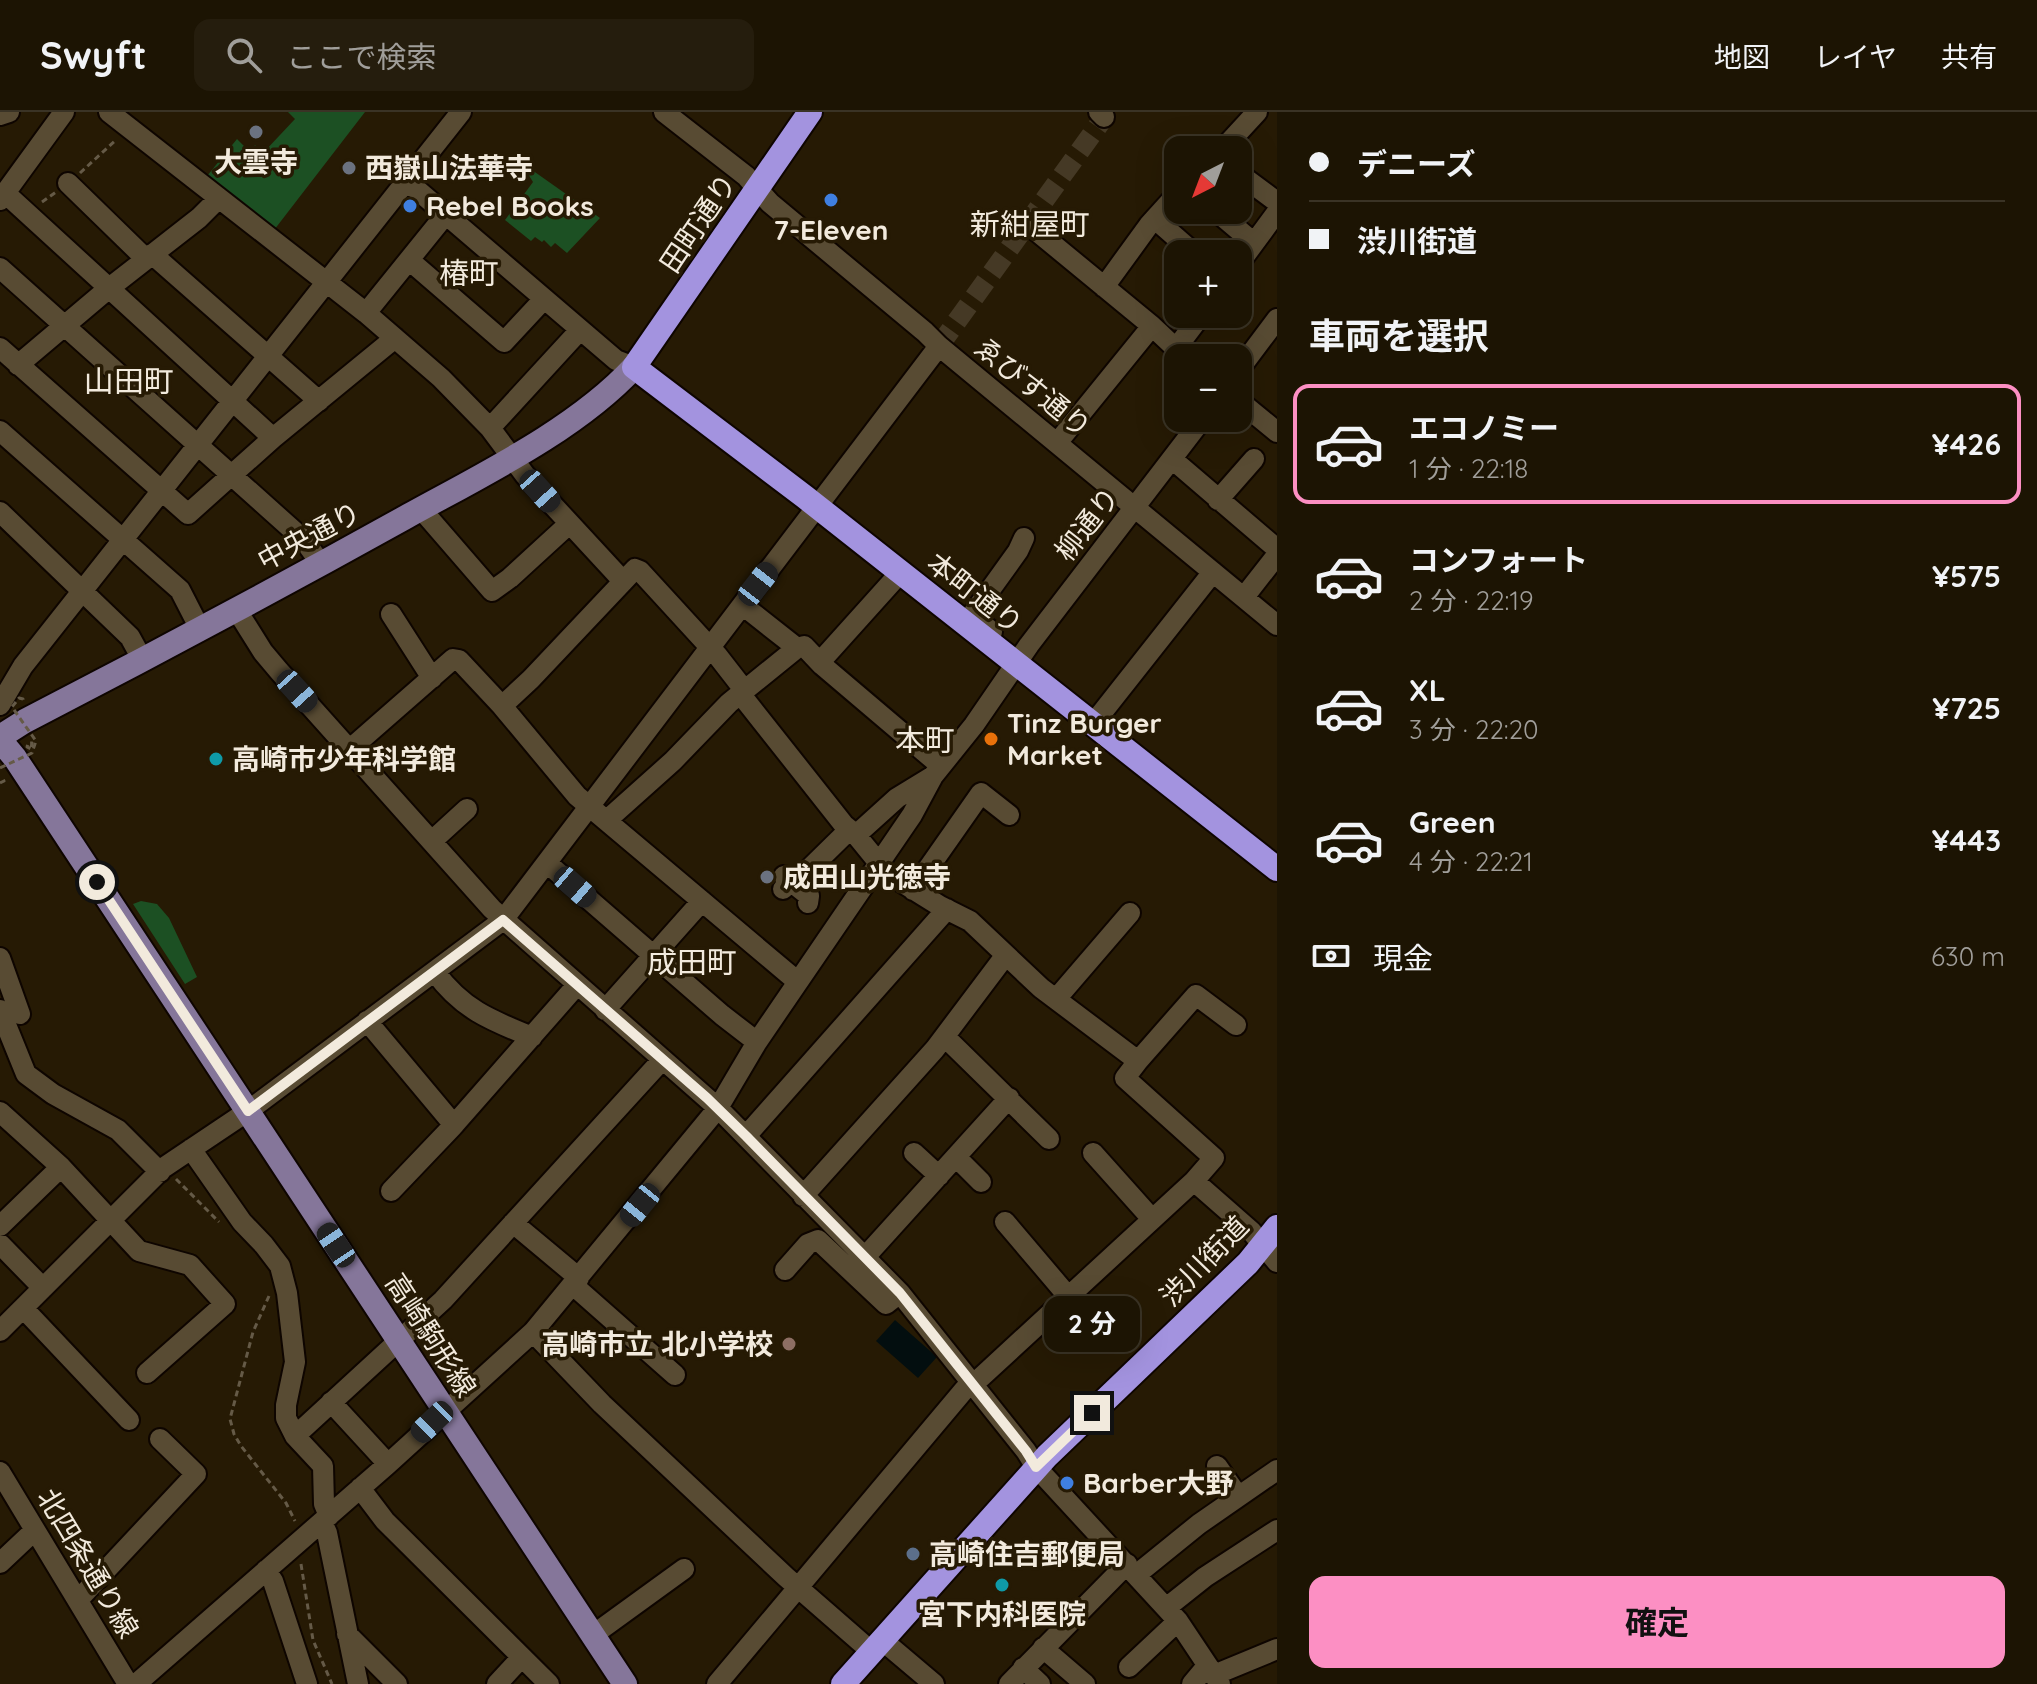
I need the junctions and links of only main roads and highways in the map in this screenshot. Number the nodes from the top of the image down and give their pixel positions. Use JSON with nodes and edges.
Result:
{"nodes":[{"id":1,"x":810,"y":112,"type":"edge"},
{"id":2,"x":634,"y":367,"type":"junction"},
{"id":3,"x":0,"y":739,"type":"edge"},
{"id":4,"x":1277,"y":869,"type":"edge"},
{"id":5,"x":1272,"y":1245,"type":"edge"},
{"id":6,"x":625,"y":1684,"type":"edge"},
{"id":7,"x":843,"y":1684,"type":"edge"}],
"edges":[{"from":1,"to":2,"type":"highway","name":"田町通り"},
{"from":2,"to":3,"type":"main road","name":"中央通り"},
{"from":2,"to":4,"type":"highway","name":"本町通り"},
{"from":3,"to":6,"type":"main road","name":"高崎駒形線"},
{"from":5,"to":7,"type":"highway","name":"渋川街道"}]}
